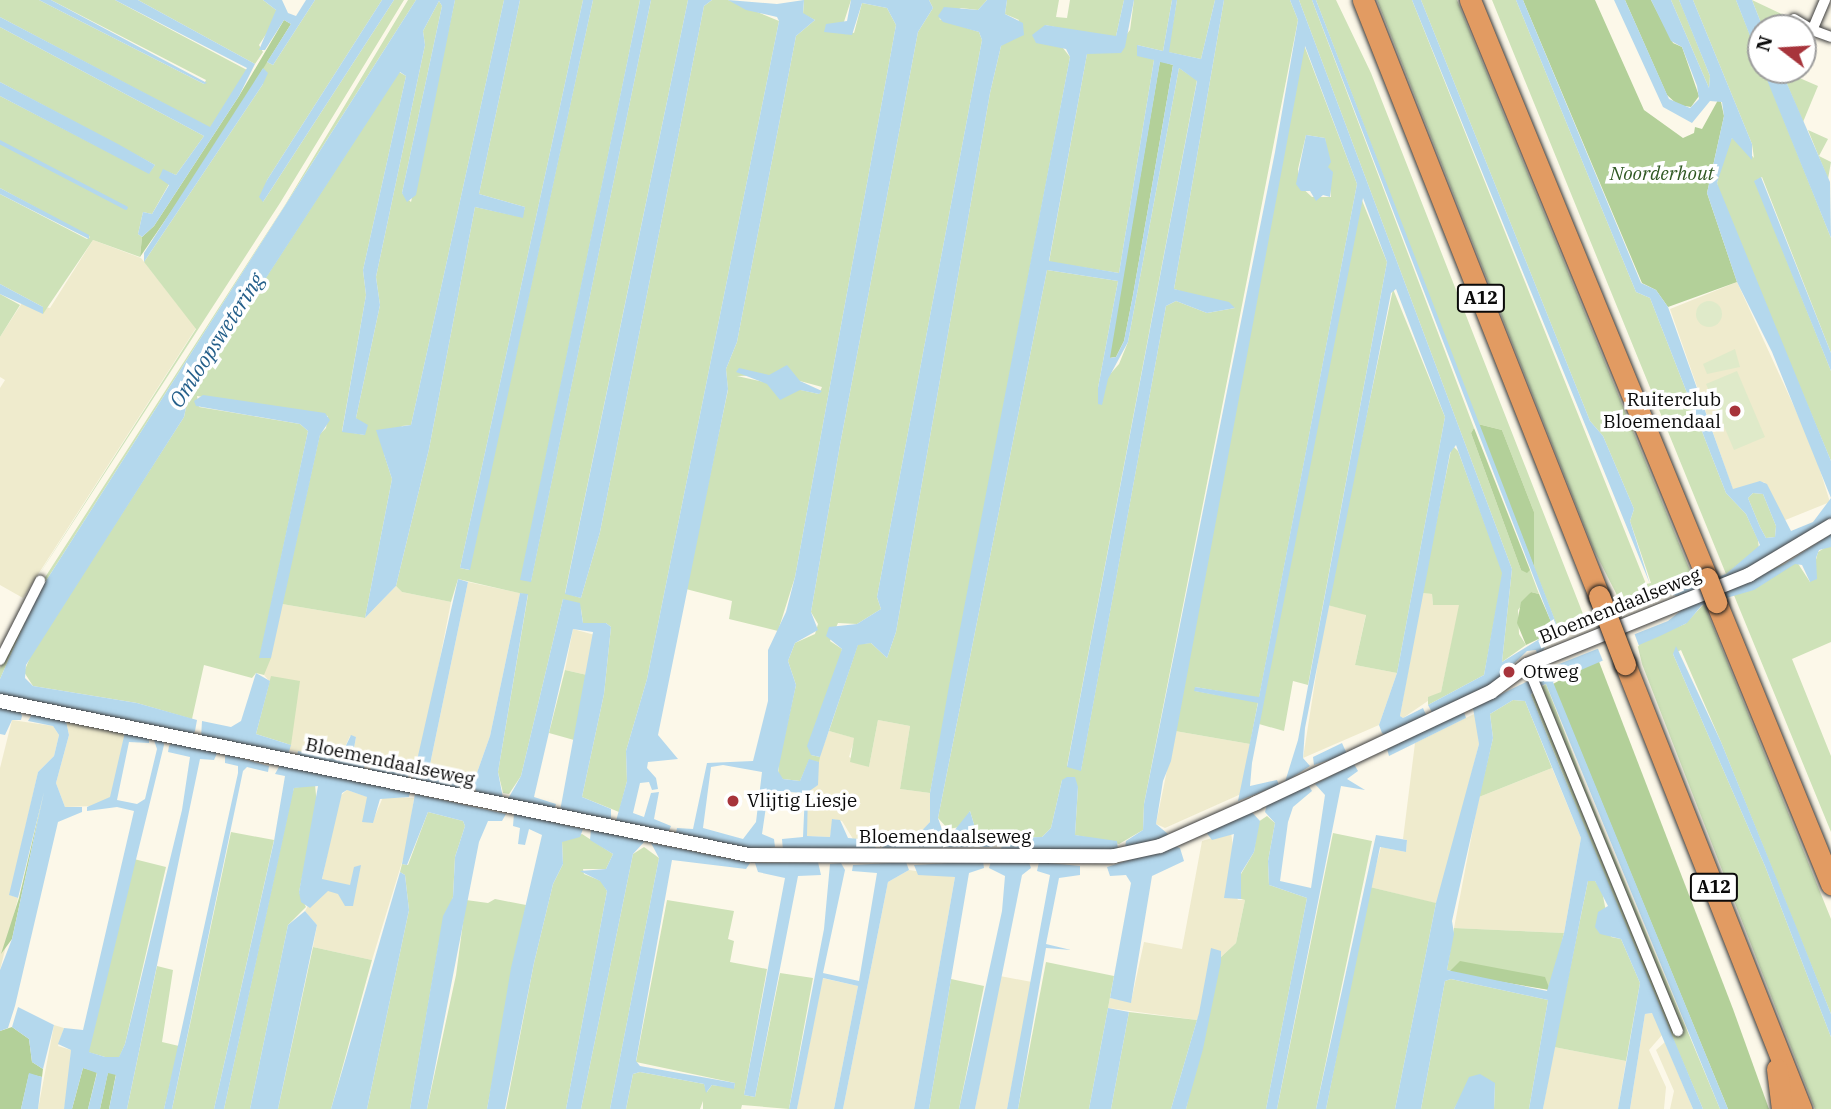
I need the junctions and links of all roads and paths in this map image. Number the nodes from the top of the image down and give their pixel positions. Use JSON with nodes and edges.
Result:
{"nodes":[{"id":1,"x":1363,"y":0,"type":"edge"},
{"id":2,"x":1470,"y":0,"type":"edge"},
{"id":3,"x":1825,"y":0,"type":"edge"},
{"id":4,"x":1817,"y":18,"type":"edge"},
{"id":5,"x":1831,"y":526,"type":"edge"},
{"id":6,"x":40,"y":582,"type":"dead end"},
{"id":7,"x":0,"y":660,"type":"edge"},
{"id":8,"x":1537,"y":661,"type":"junction"},
{"id":9,"x":1,"y":701,"type":"edge"},
{"id":10,"x":1831,"y":884,"type":"edge"},
{"id":11,"x":1678,"y":1031,"type":"dead end"},
{"id":12,"x":1772,"y":1032,"type":"junction"},
{"id":13,"x":1782,"y":1109,"type":"edge"},
{"id":14,"x":1801,"y":1109,"type":"edge"}],
"edges":[{"from":1,"to":12,"type":"highway","number":"A12","bridge":true},
{"from":2,"to":10,"type":"highway","bridge":true},
{"from":3,"to":4,"type":"street"},
{"from":5,"to":8,"type":"street","name":"Bloemendaalseweg"},
{"from":6,"to":7,"type":"street"},
{"from":8,"to":9,"type":"street","name":"Bloemendaalseweg"},
{"from":8,"to":11,"type":"street"},
{"from":12,"to":13,"type":"highway","number":"A12"},
{"from":12,"to":14,"type":"highway","number":"A12"}]}
